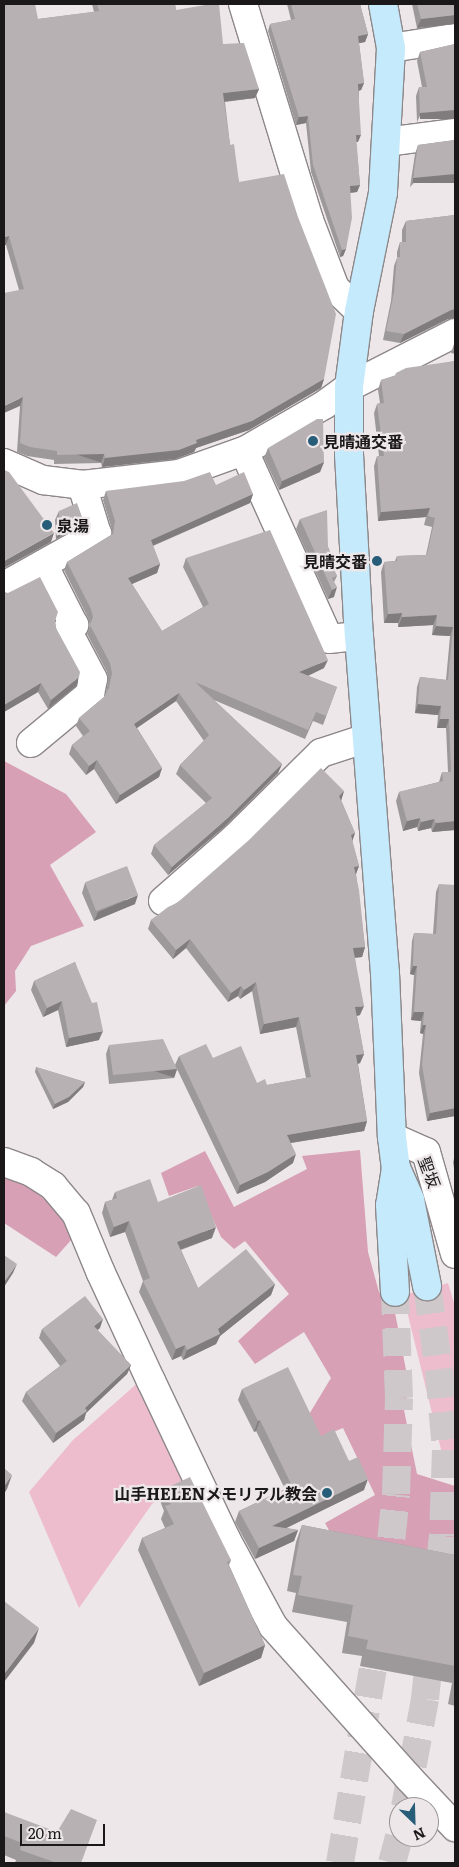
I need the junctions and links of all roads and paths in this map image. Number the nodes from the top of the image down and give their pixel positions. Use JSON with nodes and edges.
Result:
{"nodes":[{"id":1,"x":243,"y":4,"type":"edge"},
{"id":2,"x":383,"y":4,"type":"edge"},
{"id":3,"x":455,"y":38,"type":"edge"},
{"id":4,"x":391,"y":48,"type":"junction"},
{"id":5,"x":455,"y":133,"type":"edge"},
{"id":6,"x":386,"y":142,"type":"junction"},
{"id":7,"x":360,"y":310,"type":"junction"},
{"id":8,"x":455,"y":333,"type":"edge"},
{"id":9,"x":349,"y":386,"type":"junction"},
{"id":10,"x":244,"y":451,"type":"junction"},
{"id":11,"x":4,"y":463,"type":"edge"},
{"id":12,"x":82,"y":484,"type":"junction"},
{"id":13,"x":43,"y":564,"type":"junction"},
{"id":14,"x":4,"y":586,"type":"edge"},
{"id":15,"x":359,"y":636,"type":"junction"},
{"id":16,"x":367,"y":738,"type":"junction"},
{"id":17,"x":32,"y":743,"type":"dead end"},
{"id":18,"x":163,"y":901,"type":"dead end"},
{"id":19,"x":392,"y":1137,"type":"junction"},
{"id":20,"x":4,"y":1162,"type":"edge"},
{"id":21,"x":396,"y":1168,"type":"junction"},
{"id":22,"x":455,"y":1254,"type":"edge"},
{"id":23,"x":426,"y":1286,"type":"tunnel mouth"},
{"id":24,"x":395,"y":1292,"type":"tunnel mouth"},
{"id":25,"x":455,"y":1827,"type":"edge"}],
"edges":[{"from":1,"to":7,"type":"street"},
{"from":2,"to":4,"type":"street"},
{"from":3,"to":4,"type":"street"},
{"from":4,"to":6,"type":"street"},
{"from":5,"to":6,"type":"street"},
{"from":6,"to":7,"type":"street"},
{"from":7,"to":9,"type":"street"},
{"from":8,"to":9,"type":"street"},
{"from":9,"to":10,"type":"street"},
{"from":9,"to":15,"type":"street"},
{"from":10,"to":12,"type":"street"},
{"from":10,"to":15,"type":"street"},
{"from":11,"to":12,"type":"street"},
{"from":12,"to":13,"type":"street"},
{"from":13,"to":14,"type":"street"},
{"from":13,"to":17,"type":"street"},
{"from":15,"to":16,"type":"street"},
{"from":16,"to":18,"type":"street"},
{"from":16,"to":19,"type":"street"},
{"from":19,"to":21,"type":"street"},
{"from":19,"to":22,"type":"street","name":"聖坂"},
{"from":20,"to":25,"type":"street"},
{"from":21,"to":23,"type":"street"},
{"from":21,"to":24,"type":"street"}]}
